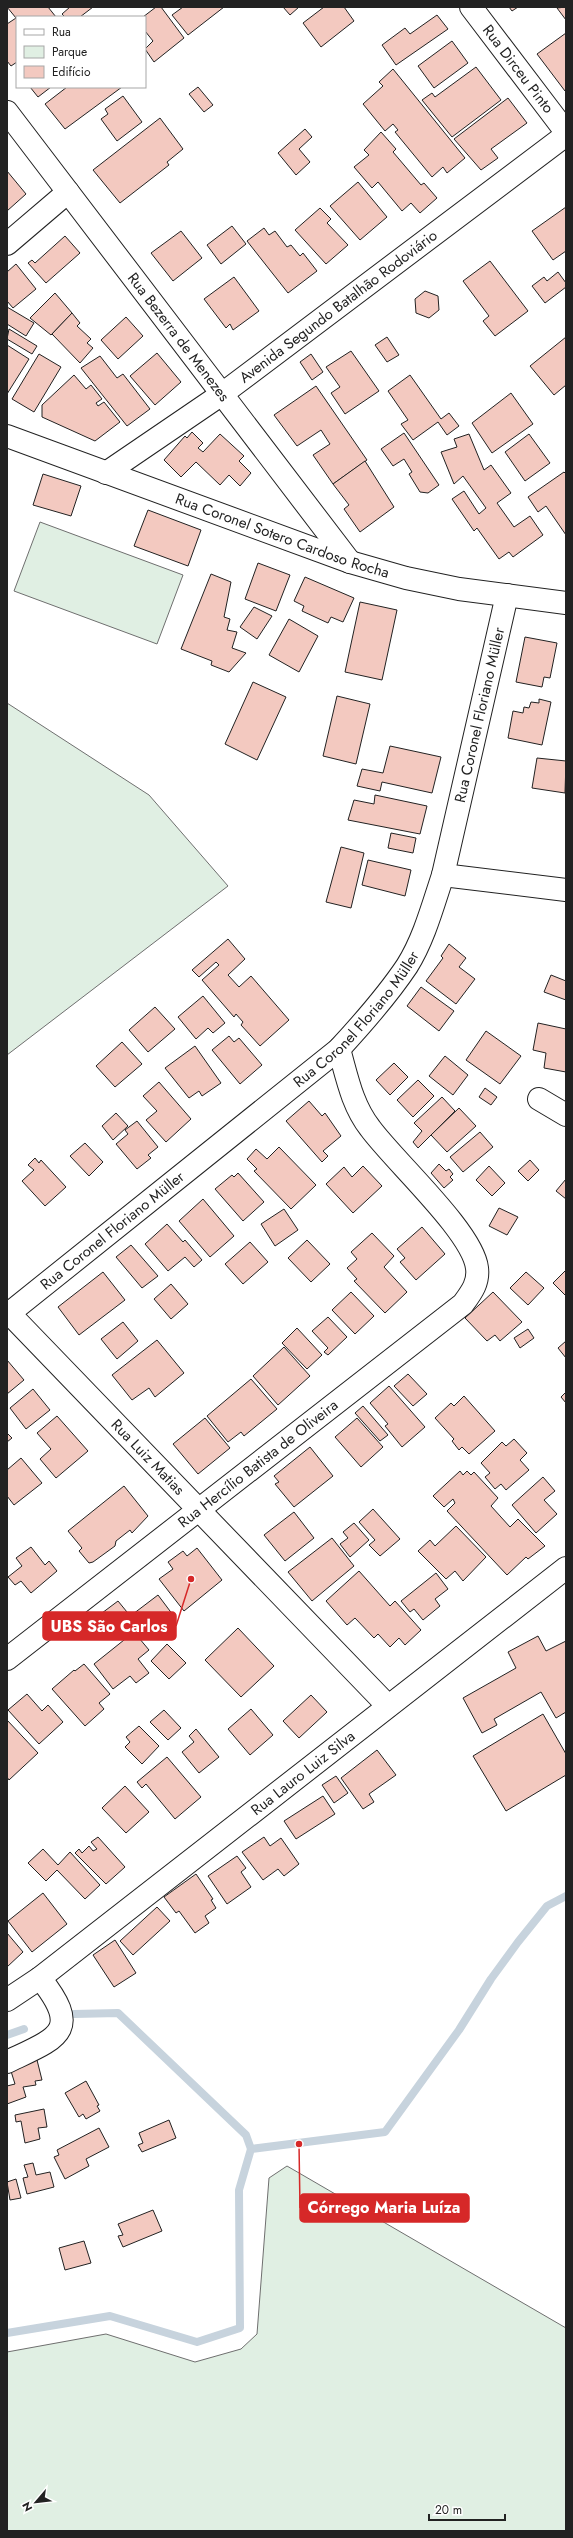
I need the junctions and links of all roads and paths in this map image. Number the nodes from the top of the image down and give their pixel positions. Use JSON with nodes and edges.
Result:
{"nodes":[{"id":1,"x":471,"y":7,"type":"edge"},
{"id":2,"x":7,"y":112,"type":"edge"},
{"id":3,"x":566,"y":132,"type":"edge"},
{"id":4,"x":566,"y":135,"type":"edge"},
{"id":5,"x":68,"y":192,"type":"junction"},
{"id":6,"x":7,"y":244,"type":"edge"},
{"id":7,"x":222,"y":394,"type":"junction"},
{"id":8,"x":7,"y":436,"type":"edge"},
{"id":9,"x":106,"y":473,"type":"junction"},
{"id":10,"x":350,"y":562,"type":"junction"},
{"id":11,"x":507,"y":595,"type":"junction"},
{"id":12,"x":566,"y":603,"type":"edge"},
{"id":13,"x":443,"y":875,"type":"junction"},
{"id":14,"x":566,"y":890,"type":"edge"},
{"id":15,"x":340,"y":1049,"type":"junction"},
{"id":16,"x":539,"y":1099,"type":"dead end"},
{"id":17,"x":566,"y":1115,"type":"edge"},
{"id":18,"x":8,"y":1314,"type":"edge"},
{"id":19,"x":199,"y":1510,"type":"junction"},
{"id":20,"x":566,"y":1568,"type":"edge"},
{"id":21,"x":7,"y":1659,"type":"edge"},
{"id":22,"x":388,"y":1706,"type":"junction"},
{"id":23,"x":40,"y":1978,"type":"junction"},
{"id":24,"x":7,"y":2000,"type":"edge"},
{"id":25,"x":7,"y":2062,"type":"edge"}],
"edges":[{"from":1,"to":3,"type":"street","name":"Rua Dirceu Pinto"},
{"from":2,"to":5,"type":"street","name":"Rua Bezerra de Menezes"},
{"from":4,"to":7,"type":"street","name":"Avenida Segundo Batalhão Rodoviário"},
{"from":5,"to":6,"type":"street"},
{"from":5,"to":7,"type":"street","name":"Rua Bezerra de Menezes"},
{"from":7,"to":9,"type":"street","name":"Avenida Segundo Batalhão Rodoviário"},
{"from":7,"to":10,"type":"street","name":"Rua Bezerra de Menezes"},
{"from":8,"to":9,"type":"street","name":"Rua Coronel Sotero Cardoso Rocha"},
{"from":9,"to":10,"type":"street","name":"Rua Coronel Sotero Cardoso Rocha"},
{"from":10,"to":11,"type":"street","name":"Rua Coronel Sotero Cardoso Rocha"},
{"from":11,"to":12,"type":"street","name":"Rua Coronel Sotero Cardoso Rocha"},
{"from":11,"to":13,"type":"street","name":"Rua Coronel Floriano Müller"},
{"from":13,"to":14,"type":"street"},
{"from":13,"to":15,"type":"street","name":"Rua Coronel Floriano Müller"},
{"from":15,"to":18,"type":"street","name":"Rua Coronel Floriano Müller"},
{"from":15,"to":19,"type":"street","name":"Rua Hercílio Batista de Oliveira"},
{"from":16,"to":17,"type":"street"},
{"from":18,"to":19,"type":"street","name":"Rua Luiz Matias"},
{"from":19,"to":21,"type":"street","name":"Rua Hercílio Batista de Oliveira"},
{"from":19,"to":22,"type":"street","name":"Rua Luiz Matias"},
{"from":20,"to":22,"type":"street","name":"Rua Lauro Luiz Silva"},
{"from":22,"to":23,"type":"street","name":"Rua Lauro Luiz Silva"},
{"from":23,"to":24,"type":"street","name":"Rua Lauro Luiz Silva"},
{"from":23,"to":25,"type":"street"}]}
